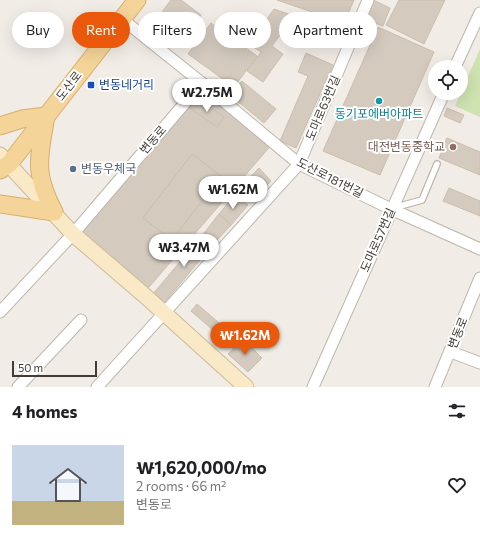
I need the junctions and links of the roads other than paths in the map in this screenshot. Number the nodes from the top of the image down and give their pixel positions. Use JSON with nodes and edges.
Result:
{"nodes":[{"id":1,"x":137,"y":0,"type":"edge"},
{"id":2,"x":368,"y":0,"type":"edge"},
{"id":3,"x":128,"y":12,"type":"edge"},
{"id":4,"x":480,"y":13,"type":"edge"},
{"id":5,"x":130,"y":25,"type":"edge"},
{"id":6,"x":99,"y":48,"type":"edge"},
{"id":7,"x":458,"y":60,"type":"edge"},
{"id":8,"x":202,"y":83,"type":"junction"},
{"id":9,"x":441,"y":100,"type":"edge"},
{"id":10,"x":46,"y":116,"type":"junction"},
{"id":11,"x":0,"y":126,"type":"edge"},
{"id":12,"x":3,"y":163,"type":"edge"},
{"id":13,"x":299,"y":164,"type":"junction"},
{"id":14,"x":437,"y":164,"type":"dead end"},
{"id":15,"x":0,"y":204,"type":"edge"},
{"id":16,"x":391,"y":209,"type":"junction"},
{"id":17,"x":54,"y":212,"type":"junction"},
{"id":18,"x":73,"y":234,"type":"junction"},
{"id":19,"x":480,"y":249,"type":"edge"},
{"id":20,"x":480,"y":278,"type":"edge"},
{"id":21,"x":0,"y":312,"type":"edge"},
{"id":22,"x":164,"y":312,"type":"junction"},
{"id":23,"x":80,"y":320,"type":"dead end"},
{"id":24,"x":451,"y":352,"type":"junction"},
{"id":25,"x":480,"y":363,"type":"edge"},
{"id":26,"x":18,"y":387,"type":"edge"},
{"id":27,"x":97,"y":387,"type":"edge"},
{"id":28,"x":246,"y":387,"type":"edge"},
{"id":29,"x":313,"y":387,"type":"edge"},
{"id":30,"x":436,"y":387,"type":"edge"}],
"edges":[{"from":1,"to":3,"type":"main road","name":"도산로"},
{"from":2,"to":13,"type":"street","name":"도마로63번길"},
{"from":4,"to":7,"type":"street"},
{"from":5,"to":8,"type":"street","name":"도산로181번길"},
{"from":6,"to":10,"type":"main road","name":"도산로"},
{"from":8,"to":13,"type":"street","name":"도산로181번길"},
{"from":8,"to":18,"type":"street","name":"변동로"},
{"from":9,"to":16,"type":"street","name":"도마로57번길"},
{"from":10,"to":11,"type":"main road"},
{"from":10,"to":12,"type":"main road","name":"도산로"},
{"from":10,"to":17,"type":"main road"},
{"from":12,"to":17,"type":"street"},
{"from":13,"to":16,"type":"street","name":"도산로181번길"},
{"from":13,"to":22,"type":"street","name":"도마로63번길"},
{"from":14,"to":16,"type":"lane"},
{"from":15,"to":17,"type":"main road"},
{"from":16,"to":19,"type":"street","name":"도산로181번길"},
{"from":16,"to":29,"type":"street","name":"도마로57번길"},
{"from":17,"to":18,"type":"street"},
{"from":18,"to":21,"type":"street","name":"변동로"},
{"from":18,"to":22,"type":"street"},
{"from":20,"to":24,"type":"street","name":"변동로"},
{"from":22,"to":27,"type":"street"},
{"from":22,"to":28,"type":"street"},
{"from":23,"to":26,"type":"street"},
{"from":24,"to":25,"type":"street"},
{"from":24,"to":30,"type":"street","name":"변동로"}]}
